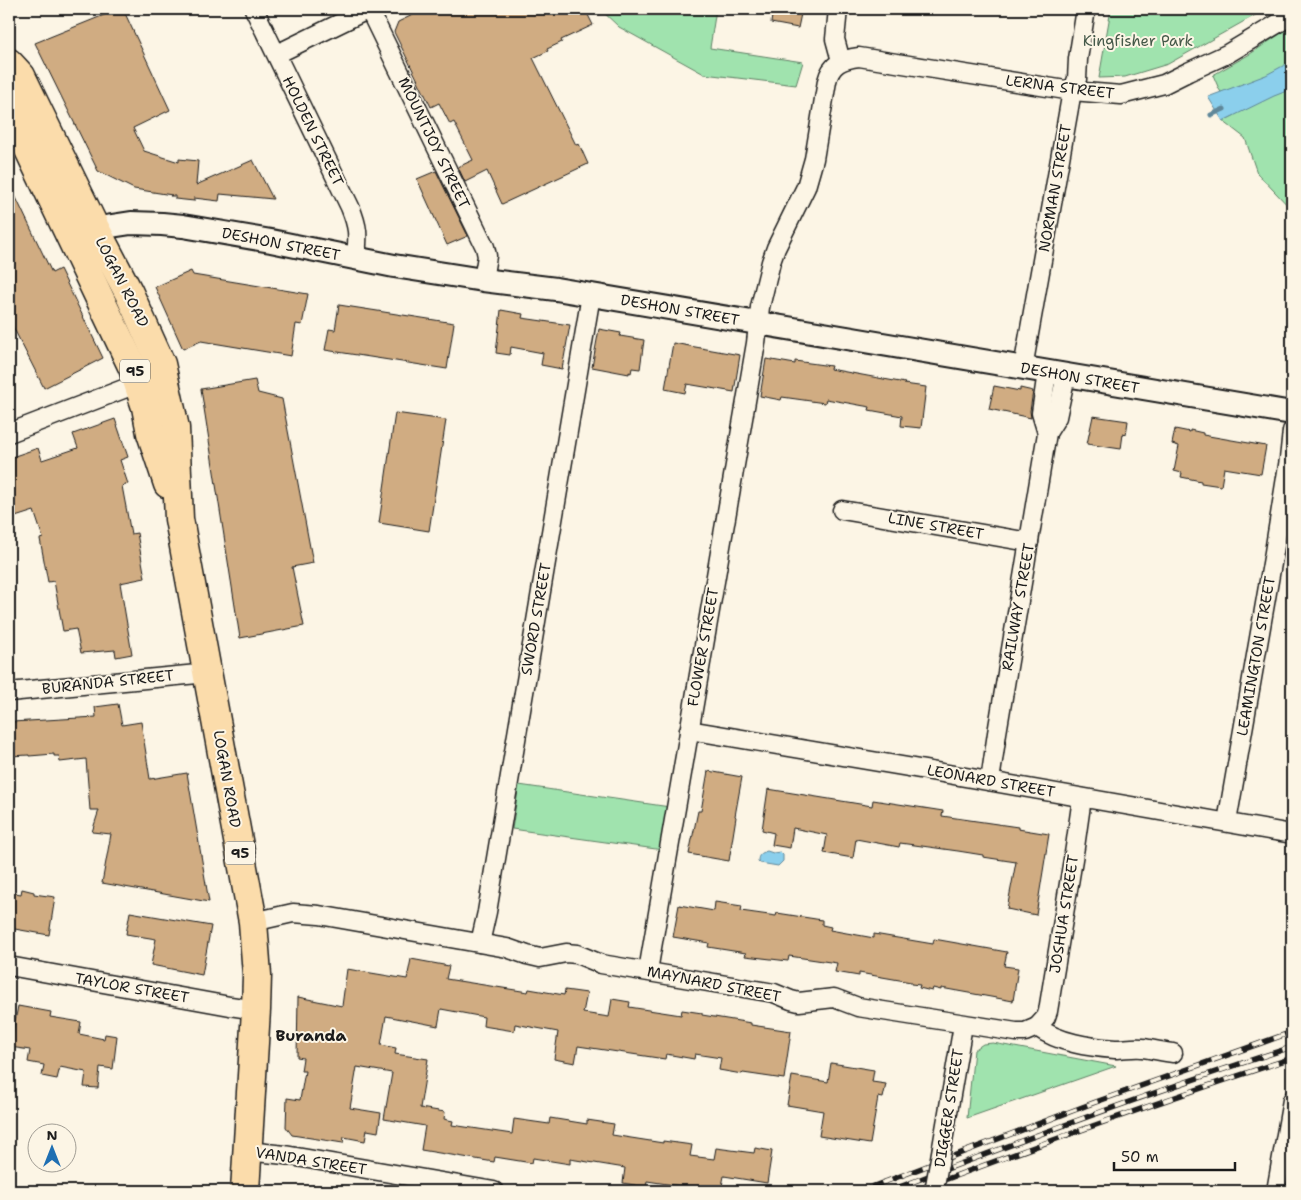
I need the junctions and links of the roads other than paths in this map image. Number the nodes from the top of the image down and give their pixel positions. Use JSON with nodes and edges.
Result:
{"nodes":[{"id":1,"x":254,"y":9,"type":"edge"},
{"id":2,"x":369,"y":9,"type":"edge"},
{"id":3,"x":838,"y":9,"type":"edge"},
{"id":4,"x":1086,"y":9,"type":"edge"},
{"id":5,"x":1292,"y":15,"type":"edge"},
{"id":6,"x":276,"y":54,"type":"junction"},
{"id":7,"x":841,"y":61,"type":"junction"},
{"id":8,"x":9,"y":63,"type":"edge"},
{"id":9,"x":1072,"y":91,"type":"junction"},
{"id":10,"x":9,"y":108,"type":"edge"},
{"id":11,"x":17,"y":145,"type":"edge"},
{"id":12,"x":95,"y":228,"type":"junction"},
{"id":13,"x":68,"y":232,"type":"junction"},
{"id":14,"x":356,"y":258,"type":"junction"},
{"id":15,"x":483,"y":280,"type":"junction"},
{"id":16,"x":591,"y":295,"type":"junction"},
{"id":17,"x":759,"y":323,"type":"junction"},
{"id":18,"x":1023,"y":368,"type":"junction"},
{"id":19,"x":1056,"y":374,"type":"junction"},
{"id":20,"x":139,"y":384,"type":"junction"},
{"id":21,"x":1292,"y":413,"type":"edge"},
{"id":22,"x":1292,"y":431,"type":"edge"},
{"id":23,"x":9,"y":434,"type":"edge"},
{"id":24,"x":842,"y":510,"type":"dead end"},
{"id":25,"x":180,"y":518,"type":"junction"},
{"id":26,"x":1029,"y":542,"type":"junction"},
{"id":27,"x":208,"y":673,"type":"junction"},
{"id":28,"x":9,"y":692,"type":"edge"},
{"id":29,"x":689,"y":730,"type":"junction"},
{"id":30,"x":990,"y":781,"type":"junction"},
{"id":31,"x":1082,"y":798,"type":"junction"},
{"id":32,"x":1227,"y":822,"type":"junction"},
{"id":33,"x":1292,"y":834,"type":"edge"},
{"id":34,"x":253,"y":922,"type":"junction"},
{"id":35,"x":480,"y":943,"type":"junction"},
{"id":36,"x":9,"y":966,"type":"edge"},
{"id":37,"x":648,"y":971,"type":"junction"},
{"id":38,"x":256,"y":1010,"type":"junction"},
{"id":39,"x":963,"y":1024,"type":"junction"},
{"id":40,"x":1037,"y":1027,"type":"junction"},
{"id":41,"x":1173,"y":1053,"type":"dead end"},
{"id":42,"x":1292,"y":1100,"type":"edge"},
{"id":43,"x":247,"y":1151,"type":"junction"},
{"id":44,"x":245,"y":1191,"type":"edge"},
{"id":45,"x":494,"y":1191,"type":"edge"},
{"id":46,"x":934,"y":1191,"type":"edge"},
{"id":47,"x":1276,"y":1191,"type":"edge"}],
"edges":[{"from":1,"to":6,"type":"street","name":"HOLDEN STREET"},
{"from":2,"to":6,"type":"street"},
{"from":2,"to":15,"type":"street","name":"MOUNTJOY STREET"},
{"from":3,"to":7,"type":"street"},
{"from":4,"to":9,"type":"street","name":"NORMAN STREET"},
{"from":5,"to":9,"type":"street","name":"LERNA STREET"},
{"from":6,"to":14,"type":"street","name":"HOLDEN STREET"},
{"from":7,"to":9,"type":"street","name":"LERNA STREET"},
{"from":7,"to":17,"type":"street","name":"FLOWER STREET"},
{"from":8,"to":12,"type":"main road","name":"LOGAN ROAD","number":"95"},
{"from":9,"to":18,"type":"street","name":"NORMAN STREET"},
{"from":10,"to":11,"type":"main road","name":"LOGAN ROAD","number":"95"},
{"from":11,"to":13,"type":"main road","name":"LOGAN ROAD","number":"95"},
{"from":12,"to":13,"type":"street","name":"DESHON STREET"},
{"from":12,"to":14,"type":"street","name":"DESHON STREET"},
{"from":12,"to":25,"type":"main road","name":"LOGAN ROAD","number":"95"},
{"from":13,"to":20,"type":"main road","name":"LOGAN ROAD","number":"95"},
{"from":14,"to":15,"type":"street","name":"DESHON STREET"},
{"from":15,"to":16,"type":"street","name":"DESHON STREET"},
{"from":16,"to":17,"type":"street","name":"DESHON STREET"},
{"from":16,"to":35,"type":"street","name":"SWORD STREET"},
{"from":17,"to":18,"type":"street","name":"DESHON STREET"},
{"from":17,"to":29,"type":"street","name":"FLOWER STREET"},
{"from":18,"to":19,"type":"street","name":"DESHON STREET"},
{"from":19,"to":21,"type":"street","name":"DESHON STREET"},
{"from":19,"to":26,"type":"street","name":"RAILWAY STREET"},
{"from":20,"to":23,"type":"street"},
{"from":20,"to":25,"type":"main road","name":"LOGAN ROAD","number":"95"},
{"from":22,"to":32,"type":"street","name":"LEAMINGTON STREET"},
{"from":24,"to":26,"type":"street","name":"LINE STREET"},
{"from":25,"to":27,"type":"main road","name":"LOGAN ROAD","number":"95"},
{"from":26,"to":30,"type":"street","name":"RAILWAY STREET"},
{"from":27,"to":28,"type":"street","name":"BURANDA STREET"},
{"from":27,"to":34,"type":"main road","name":"LOGAN ROAD","number":"95"},
{"from":29,"to":30,"type":"street","name":"LEONARD STREET"},
{"from":29,"to":37,"type":"street","name":"FLOWER STREET"},
{"from":30,"to":31,"type":"street","name":"LEONARD STREET"},
{"from":31,"to":32,"type":"street","name":"LEONARD STREET"},
{"from":31,"to":40,"type":"street","name":"JOSHUA STREET"},
{"from":32,"to":33,"type":"street","name":"LEONARD STREET"},
{"from":34,"to":35,"type":"street","name":"MAYNARD STREET"},
{"from":34,"to":38,"type":"main road","name":"LOGAN ROAD","number":"95"},
{"from":35,"to":37,"type":"street","name":"MAYNARD STREET"},
{"from":36,"to":38,"type":"street","name":"TAYLOR STREET"},
{"from":37,"to":39,"type":"street","name":"MAYNARD STREET"},
{"from":38,"to":43,"type":"main road","name":"LOGAN ROAD","number":"95"},
{"from":39,"to":40,"type":"street","name":"MAYNARD STREET"},
{"from":39,"to":46,"type":"street","name":"DIGGER STREET","bridge":true},
{"from":40,"to":41,"type":"street"},
{"from":42,"to":47,"type":"street"},
{"from":43,"to":44,"type":"main road","name":"LOGAN ROAD","number":"95"},
{"from":43,"to":45,"type":"street","name":"VANDA STREET"}]}
